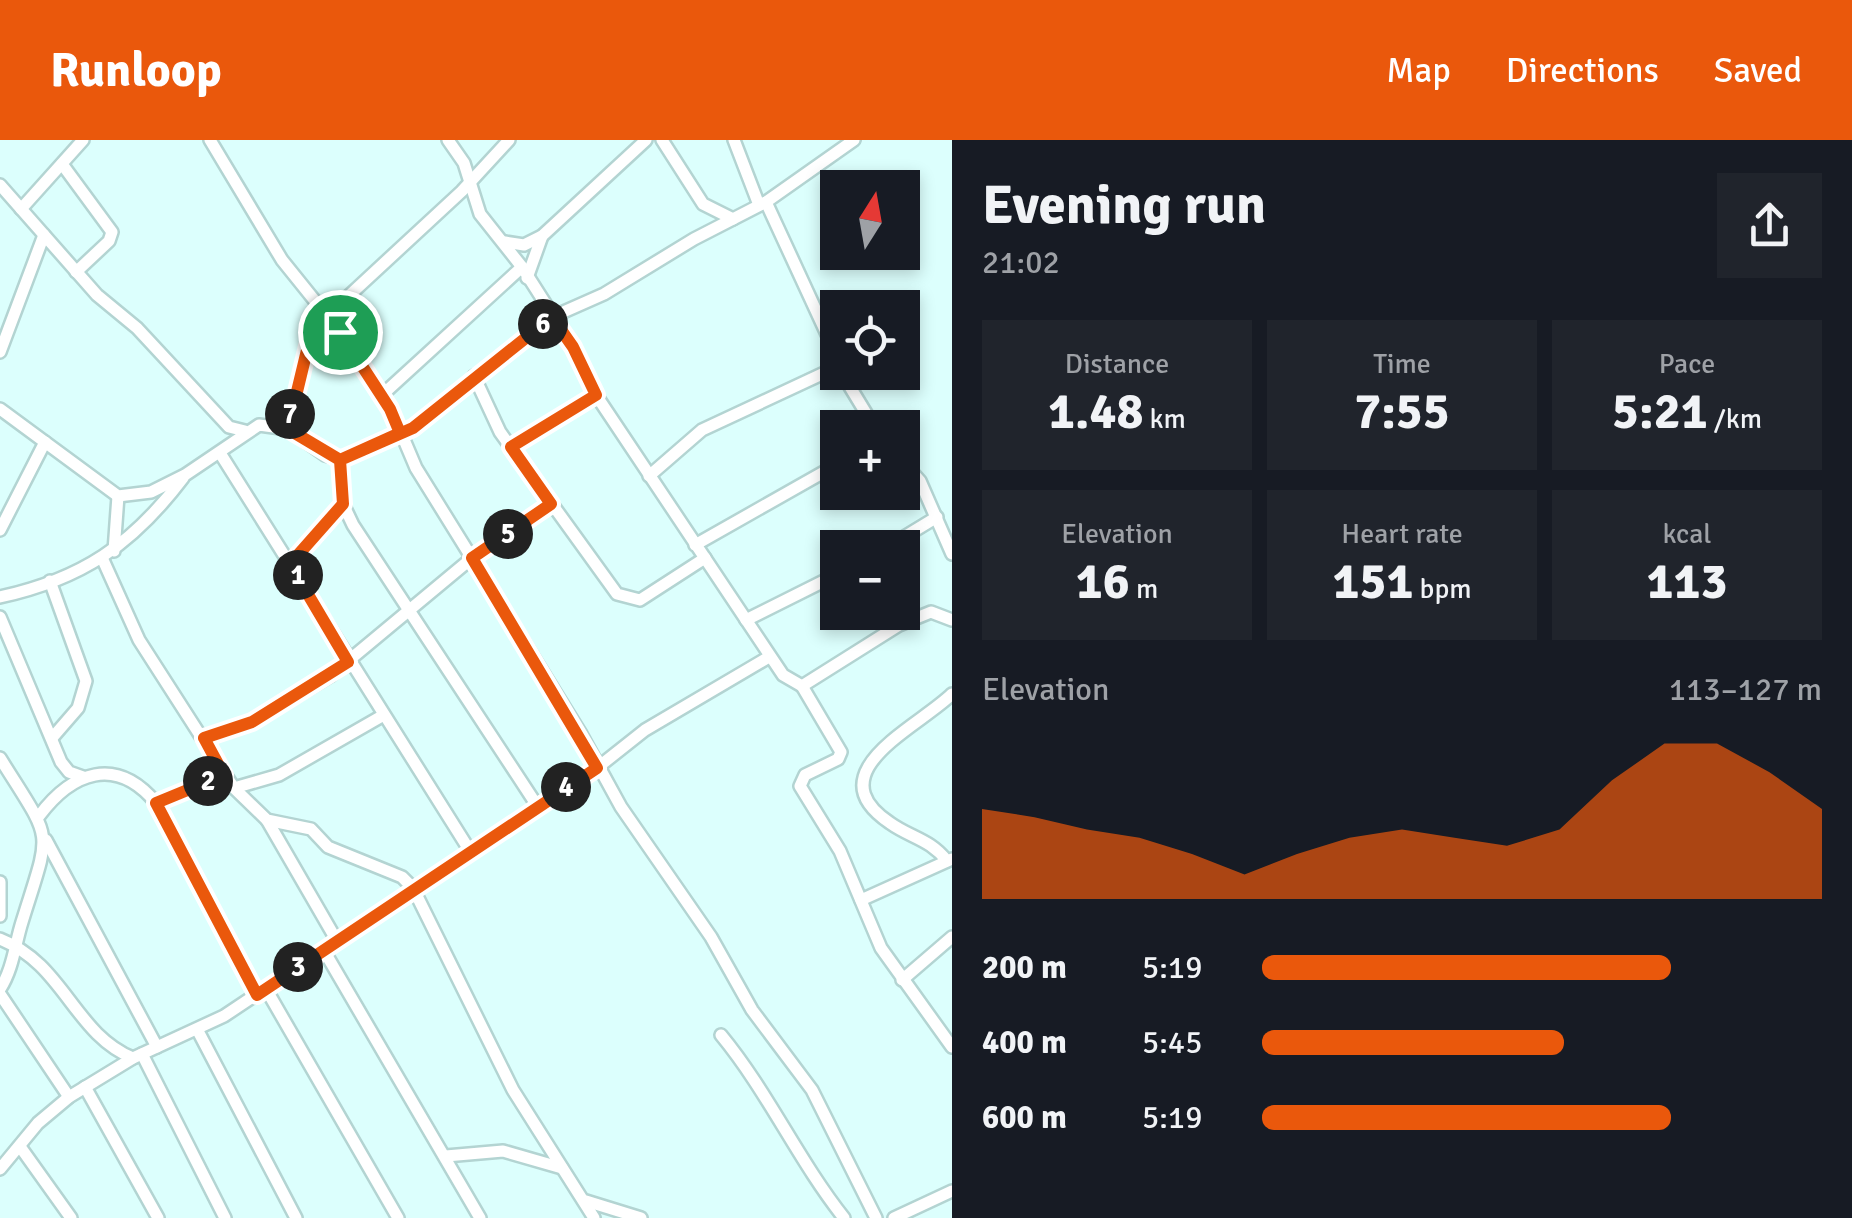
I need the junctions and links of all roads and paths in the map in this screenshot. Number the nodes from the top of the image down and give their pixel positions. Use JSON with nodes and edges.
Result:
{"nodes":[{"id":1,"x":83,"y":140,"type":"edge"},
{"id":2,"x":210,"y":140,"type":"edge"},
{"id":3,"x":448,"y":140,"type":"edge"},
{"id":4,"x":509,"y":140,"type":"edge"},
{"id":5,"x":646,"y":140,"type":"edge"},
{"id":6,"x":662,"y":140,"type":"edge"},
{"id":7,"x":734,"y":140,"type":"edge"},
{"id":8,"x":854,"y":140,"type":"edge"},
{"id":9,"x":62,"y":164,"type":"junction"},
{"id":10,"x":471,"y":181,"type":"junction"},
{"id":11,"x":0,"y":185,"type":"edge"},
{"id":12,"x":762,"y":204,"type":"junction"},
{"id":13,"x":20,"y":210,"type":"junction"},
{"id":14,"x":733,"y":219,"type":"junction"},
{"id":15,"x":44,"y":235,"type":"junction"},
{"id":16,"x":542,"y":236,"type":"junction"},
{"id":17,"x":505,"y":242,"type":"junction"},
{"id":18,"x":76,"y":272,"type":"junction"},
{"id":19,"x":525,"y":272,"type":"junction"},
{"id":20,"x":326,"y":316,"type":"junction"},
{"id":21,"x":552,"y":317,"type":"junction"},
{"id":22,"x":820,"y":320,"type":"edge"},
{"id":23,"x":0,"y":352,"type":"edge"},
{"id":24,"x":474,"y":376,"type":"junction"},
{"id":25,"x":820,"y":377,"type":"edge"},
{"id":26,"x":596,"y":395,"type":"junction"},
{"id":27,"x":381,"y":396,"type":"junction"},
{"id":28,"x":0,"y":409,"type":"edge"},
{"id":29,"x":229,"y":426,"type":"junction"},
{"id":30,"x":288,"y":429,"type":"junction"},
{"id":31,"x":246,"y":430,"type":"junction"},
{"id":32,"x":400,"y":433,"type":"junction"},
{"id":33,"x":45,"y":442,"type":"junction"},
{"id":34,"x":231,"y":444,"type":"junction"},
{"id":35,"x":511,"y":447,"type":"junction"},
{"id":36,"x":220,"y":453,"type":"junction"},
{"id":37,"x":340,"y":460,"type":"junction"},
{"id":38,"x":820,"y":474,"type":"edge"},
{"id":39,"x":185,"y":476,"type":"junction"},
{"id":40,"x":649,"y":476,"type":"junction"},
{"id":41,"x":920,"y":480,"type":"edge"},
{"id":42,"x":118,"y":496,"type":"junction"},
{"id":43,"x":343,"y":504,"type":"junction"},
{"id":44,"x":551,"y":504,"type":"junction"},
{"id":45,"x":937,"y":518,"type":"junction"},
{"id":46,"x":0,"y":530,"type":"edge"},
{"id":47,"x":917,"y":530,"type":"edge"},
{"id":48,"x":695,"y":545,"type":"junction"},
{"id":49,"x":114,"y":551,"type":"junction"},
{"id":50,"x":952,"y":554,"type":"edge"},
{"id":51,"x":472,"y":558,"type":"junction"},
{"id":52,"x":705,"y":558,"type":"junction"},
{"id":53,"x":103,"y":560,"type":"junction"},
{"id":54,"x":290,"y":564,"type":"junction"},
{"id":55,"x":50,"y":580,"type":"junction"},
{"id":56,"x":820,"y":583,"type":"edge"},
{"id":57,"x":0,"y":597,"type":"edge"},
{"id":58,"x":408,"y":610,"type":"junction"},
{"id":59,"x":920,"y":616,"type":"edge"},
{"id":60,"x":0,"y":617,"type":"edge"},
{"id":61,"x":746,"y":620,"type":"junction"},
{"id":62,"x":952,"y":620,"type":"edge"},
{"id":63,"x":890,"y":630,"type":"edge"},
{"id":64,"x":770,"y":657,"type":"junction"},
{"id":65,"x":348,"y":662,"type":"junction"},
{"id":66,"x":802,"y":686,"type":"junction"},
{"id":67,"x":952,"y":694,"type":"edge"},
{"id":68,"x":382,"y":716,"type":"junction"},
{"id":69,"x":52,"y":738,"type":"junction"},
{"id":70,"x":204,"y":738,"type":"junction"},
{"id":71,"x":0,"y":758,"type":"edge"},
{"id":72,"x":597,"y":768,"type":"junction"},
{"id":73,"x":224,"y":775,"type":"junction"},
{"id":74,"x":86,"y":778,"type":"junction"},
{"id":75,"x":234,"y":788,"type":"junction"},
{"id":76,"x":156,"y":803,"type":"junction"},
{"id":77,"x":538,"y":807,"type":"junction"},
{"id":78,"x":39,"y":816,"type":"junction"},
{"id":79,"x":267,"y":820,"type":"junction"},
{"id":80,"x":46,"y":838,"type":"junction"},
{"id":81,"x":470,"y":851,"type":"junction"},
{"id":82,"x":950,"y":860,"type":"edge"},
{"id":83,"x":0,"y":882,"type":"edge"},
{"id":84,"x":413,"y":888,"type":"junction"},
{"id":85,"x":861,"y":900,"type":"junction"},
{"id":86,"x":0,"y":916,"type":"edge"},
{"id":87,"x":952,"y":938,"type":"edge"},
{"id":88,"x":0,"y":939,"type":"edge"},
{"id":89,"x":337,"y":941,"type":"junction"},
{"id":90,"x":16,"y":945,"type":"junction"},
{"id":91,"x":323,"y":949,"type":"junction"},
{"id":92,"x":902,"y":980,"type":"junction"},
{"id":93,"x":0,"y":991,"type":"edge"},
{"id":94,"x":262,"y":992,"type":"junction"},
{"id":95,"x":198,"y":1031,"type":"junction"},
{"id":96,"x":721,"y":1035,"type":"dead end"},
{"id":97,"x":158,"y":1047,"type":"junction"},
{"id":98,"x":952,"y":1048,"type":"edge"},
{"id":99,"x":138,"y":1056,"type":"junction"},
{"id":100,"x":85,"y":1087,"type":"junction"},
{"id":101,"x":69,"y":1097,"type":"junction"},
{"id":102,"x":21,"y":1148,"type":"junction"},
{"id":103,"x":446,"y":1156,"type":"junction"},
{"id":104,"x":562,"y":1168,"type":"junction"},
{"id":105,"x":0,"y":1169,"type":"edge"},
{"id":106,"x":952,"y":1190,"type":"edge"},
{"id":107,"x":586,"y":1201,"type":"junction"},
{"id":108,"x":71,"y":1218,"type":"edge"},
{"id":109,"x":158,"y":1218,"type":"edge"},
{"id":110,"x":225,"y":1218,"type":"edge"},
{"id":111,"x":296,"y":1218,"type":"edge"},
{"id":112,"x":398,"y":1218,"type":"edge"},
{"id":113,"x":480,"y":1218,"type":"edge"},
{"id":114,"x":594,"y":1218,"type":"edge"},
{"id":115,"x":641,"y":1218,"type":"edge"},
{"id":116,"x":844,"y":1218,"type":"edge"},
{"id":117,"x":876,"y":1218,"type":"edge"},
{"id":118,"x":894,"y":1218,"type":"edge"}],
"edges":[{"from":1,"to":9,"type":"street"},
{"from":2,"to":20,"type":"street"},
{"from":3,"to":10,"type":"street"},
{"from":4,"to":10,"type":"street"},
{"from":5,"to":16,"type":"street"},
{"from":6,"to":14,"type":"street"},
{"from":7,"to":12,"type":"street"},
{"from":8,"to":12,"type":"street"},
{"from":9,"to":13,"type":"street"},
{"from":9,"to":18,"type":"street"},
{"from":10,"to":17,"type":"street"},
{"from":10,"to":20,"type":"street"},
{"from":11,"to":13,"type":"street"},
{"from":12,"to":14,"type":"street"},
{"from":12,"to":22,"type":"street"},
{"from":13,"to":15,"type":"street"},
{"from":14,"to":21,"type":"street"},
{"from":15,"to":18,"type":"street"},
{"from":15,"to":23,"type":"street"},
{"from":16,"to":17,"type":"street"},
{"from":16,"to":19,"type":"street"},
{"from":17,"to":19,"type":"street"},
{"from":18,"to":29,"type":"street"},
{"from":19,"to":21,"type":"street"},
{"from":19,"to":27,"type":"street"},
{"from":20,"to":27,"type":"street"},
{"from":20,"to":30,"type":"street"},
{"from":21,"to":24,"type":"street"},
{"from":21,"to":26,"type":"street"},
{"from":24,"to":32,"type":"street"},
{"from":24,"to":35,"type":"street"},
{"from":25,"to":40,"type":"street"},
{"from":26,"to":35,"type":"street"},
{"from":26,"to":40,"type":"street"},
{"from":27,"to":32,"type":"street"},
{"from":28,"to":33,"type":"street"},
{"from":29,"to":31,"type":"street"},
{"from":29,"to":34,"type":"street"},
{"from":30,"to":31,"type":"street"},
{"from":30,"to":37,"type":"street"},
{"from":31,"to":34,"type":"street"},
{"from":32,"to":37,"type":"street"},
{"from":32,"to":51,"type":"street"},
{"from":33,"to":42,"type":"street"},
{"from":33,"to":46,"type":"street"},
{"from":34,"to":36,"type":"street"},
{"from":35,"to":44,"type":"street"},
{"from":36,"to":39,"type":"street"},
{"from":36,"to":54,"type":"street"},
{"from":37,"to":43,"type":"street"},
{"from":38,"to":48,"type":"street"},
{"from":39,"to":42,"type":"street"},
{"from":39,"to":49,"type":"street"},
{"from":40,"to":48,"type":"street"},
{"from":41,"to":45,"type":"street"},
{"from":42,"to":49,"type":"street"},
{"from":43,"to":54,"type":"street"},
{"from":43,"to":58,"type":"street"},
{"from":44,"to":51,"type":"street"},
{"from":44,"to":52,"type":"street"},
{"from":45,"to":47,"type":"street"},
{"from":45,"to":50,"type":"street"},
{"from":48,"to":52,"type":"street"},
{"from":49,"to":53,"type":"street"},
{"from":51,"to":58,"type":"street"},
{"from":51,"to":72,"type":"street"},
{"from":52,"to":61,"type":"street"},
{"from":53,"to":55,"type":"street"},
{"from":53,"to":70,"type":"street"},
{"from":54,"to":65,"type":"street"},
{"from":55,"to":57,"type":"street"},
{"from":55,"to":69,"type":"street"},
{"from":56,"to":61,"type":"street"},
{"from":58,"to":65,"type":"street"},
{"from":58,"to":77,"type":"street"},
{"from":59,"to":62,"type":"street"},
{"from":60,"to":69,"type":"street"},
{"from":61,"to":64,"type":"street"},
{"from":63,"to":66,"type":"street"},
{"from":64,"to":66,"type":"street"},
{"from":64,"to":72,"type":"street"},
{"from":65,"to":68,"type":"street"},
{"from":65,"to":70,"type":"street"},
{"from":66,"to":85,"type":"street"},
{"from":67,"to":82,"type":"street"},
{"from":68,"to":75,"type":"street"},
{"from":68,"to":81,"type":"street"},
{"from":69,"to":74,"type":"street"},
{"from":70,"to":73,"type":"street"},
{"from":71,"to":78,"type":"street"},
{"from":72,"to":77,"type":"street"},
{"from":72,"to":117,"type":"street"},
{"from":73,"to":75,"type":"street"},
{"from":73,"to":76,"type":"street"},
{"from":74,"to":76,"type":"street"},
{"from":74,"to":78,"type":"street"},
{"from":75,"to":79,"type":"street"},
{"from":76,"to":94,"type":"street"},
{"from":77,"to":81,"type":"street"},
{"from":78,"to":80,"type":"street"},
{"from":79,"to":84,"type":"street"},
{"from":79,"to":89,"type":"street"},
{"from":80,"to":90,"type":"street"},
{"from":80,"to":97,"type":"street"},
{"from":81,"to":84,"type":"street"},
{"from":82,"to":85,"type":"street"},
{"from":83,"to":86,"type":"street"},
{"from":84,"to":89,"type":"street"},
{"from":84,"to":104,"type":"street"},
{"from":85,"to":92,"type":"street"},
{"from":87,"to":92,"type":"street"},
{"from":88,"to":90,"type":"street"},
{"from":89,"to":91,"type":"street"},
{"from":90,"to":93,"type":"street"},
{"from":90,"to":99,"type":"street"},
{"from":91,"to":94,"type":"street"},
{"from":91,"to":103,"type":"street"},
{"from":92,"to":98,"type":"street"},
{"from":93,"to":101,"type":"street"},
{"from":94,"to":95,"type":"street"},
{"from":94,"to":112,"type":"street"},
{"from":95,"to":97,"type":"street"},
{"from":95,"to":111,"type":"street"},
{"from":96,"to":116,"type":"street"},
{"from":97,"to":99,"type":"street"},
{"from":99,"to":100,"type":"street"},
{"from":99,"to":110,"type":"street"},
{"from":100,"to":101,"type":"street"},
{"from":100,"to":109,"type":"street"},
{"from":101,"to":102,"type":"street"},
{"from":102,"to":105,"type":"street"},
{"from":102,"to":108,"type":"street"},
{"from":103,"to":104,"type":"street"},
{"from":103,"to":113,"type":"street"},
{"from":104,"to":107,"type":"street"},
{"from":106,"to":118,"type":"street"},
{"from":107,"to":114,"type":"street"},
{"from":107,"to":115,"type":"street"}]}
